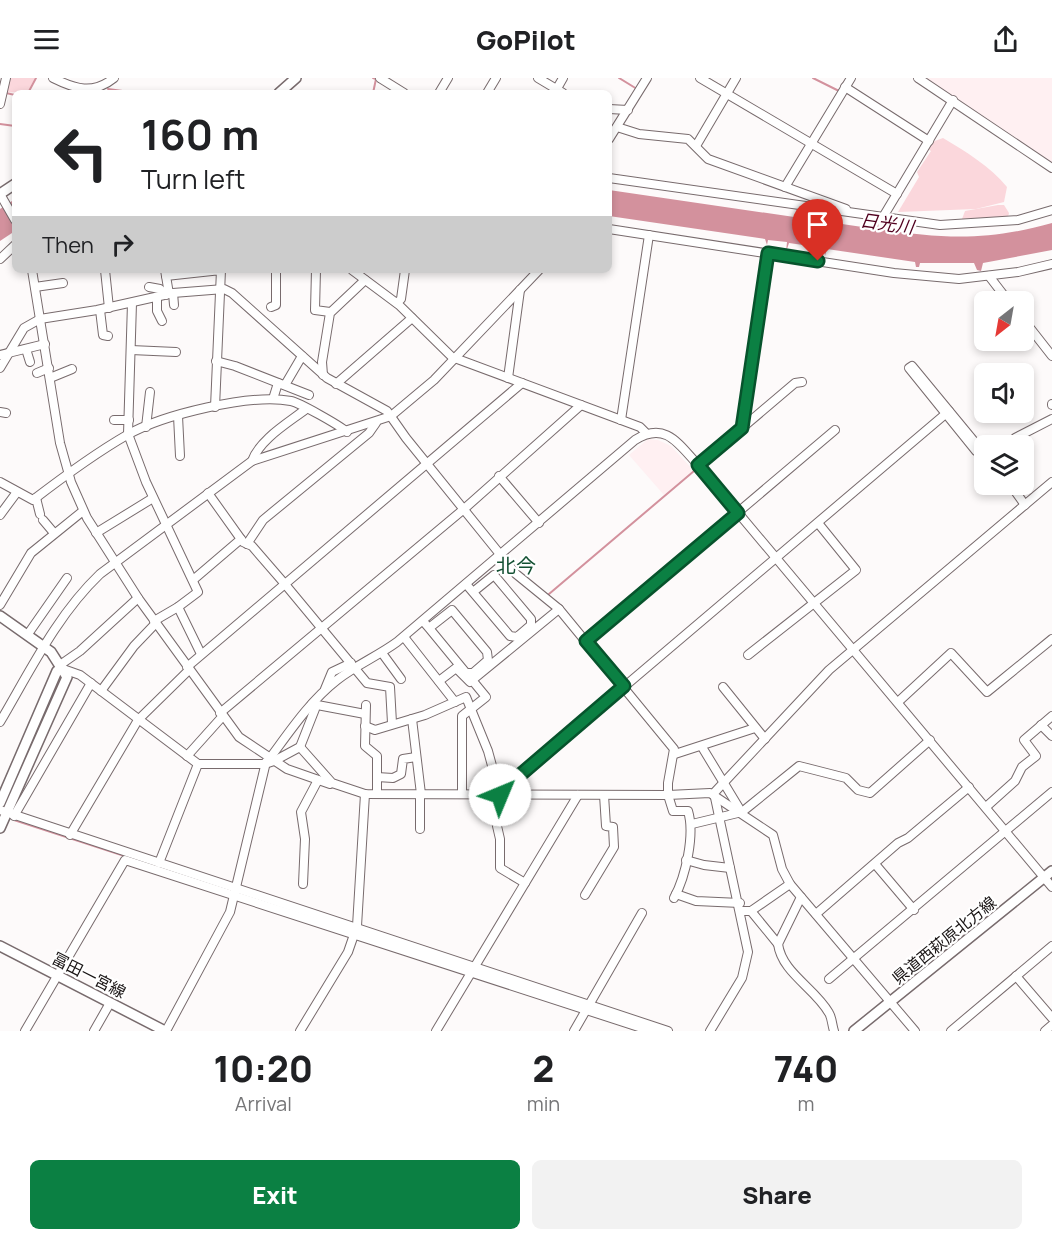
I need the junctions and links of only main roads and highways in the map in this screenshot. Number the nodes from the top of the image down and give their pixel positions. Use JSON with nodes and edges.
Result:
{"nodes":[{"id":1,"x":296,"y":78,"type":"edge"},
{"id":2,"x":282,"y":90,"type":"edge"},
{"id":3,"x":0,"y":616,"type":"edge"},
{"id":4,"x":62,"y":667,"type":"junction"},
{"id":5,"x":0,"y":803,"type":"edge"},
{"id":6,"x":7,"y":813,"type":"edge"},
{"id":7,"x":0,"y":828,"type":"edge"},
{"id":8,"x":1052,"y":871,"type":"edge"},
{"id":9,"x":0,"y":946,"type":"edge"},
{"id":10,"x":166,"y":1031,"type":"edge"},
{"id":11,"x":854,"y":1031,"type":"edge"}],
"edges":[{"from":1,"to":2,"type":"main road"},
{"from":3,"to":4,"type":"main road"},
{"from":4,"to":5,"type":"main road"},
{"from":4,"to":6,"type":"main road"},
{"from":6,"to":7,"type":"main road"},
{"from":8,"to":11,"type":"main road","name":"県道西萩原北方線"},
{"from":9,"to":10,"type":"main road","name":"冨田一宮線"}]}
